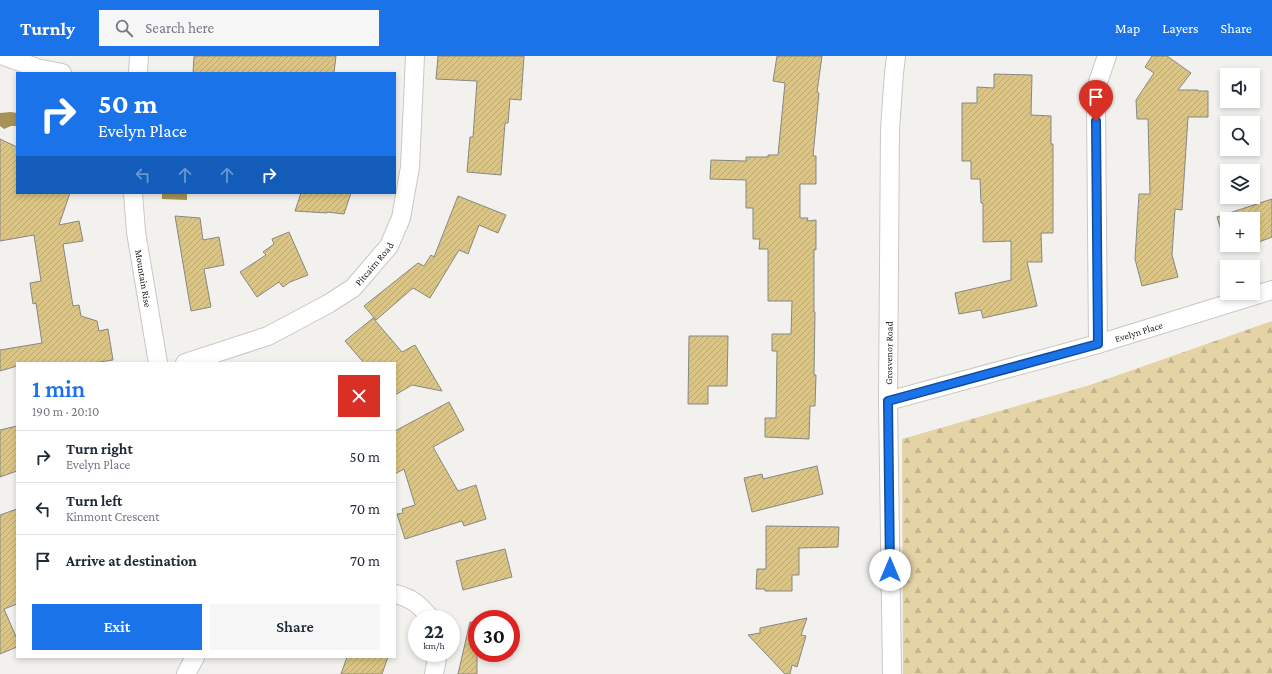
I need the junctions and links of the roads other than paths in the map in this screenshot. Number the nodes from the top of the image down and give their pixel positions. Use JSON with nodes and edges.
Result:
{"nodes":[{"id":1,"x":4,"y":56,"type":"edge"},
{"id":2,"x":139,"y":56,"type":"edge"},
{"id":3,"x":415,"y":56,"type":"edge"},
{"id":4,"x":896,"y":56,"type":"edge"},
{"id":5,"x":1107,"y":56,"type":"edge"},
{"id":6,"x":57,"y":72,"type":"edge"},
{"id":7,"x":138,"y":72,"type":"edge"},
{"id":8,"x":133,"y":194,"type":"edge"},
{"id":9,"x":1272,"y":290,"type":"edge"},
{"id":10,"x":1098,"y":344,"type":"junction"},
{"id":11,"x":158,"y":362,"type":"edge"},
{"id":12,"x":188,"y":362,"type":"edge"},
{"id":13,"x":888,"y":401,"type":"junction"},
{"id":14,"x":396,"y":594,"type":"edge"},
{"id":15,"x":423,"y":610,"type":"edge"},
{"id":16,"x":194,"y":658,"type":"edge"},
{"id":17,"x":436,"y":662,"type":"edge"},
{"id":18,"x":186,"y":674,"type":"edge"},
{"id":19,"x":434,"y":674,"type":"edge"},
{"id":20,"x":892,"y":674,"type":"edge"}],
"edges":[{"from":1,"to":6,"type":"street"},
{"from":2,"to":7,"type":"street"},
{"from":3,"to":12,"type":"street","name":"Pitcairn Road"},
{"from":4,"to":13,"type":"street","name":"Grosvenor Road"},
{"from":5,"to":10,"type":"street"},
{"from":8,"to":11,"type":"street","name":"Mountain Rise"},
{"from":9,"to":10,"type":"street","name":"Evelyn Place"},
{"from":10,"to":13,"type":"street","name":"Evelyn Place"},
{"from":13,"to":20,"type":"street","name":"Grosvenor Road"},
{"from":14,"to":15,"type":"street"},
{"from":16,"to":18,"type":"street"},
{"from":17,"to":19,"type":"street"}]}
